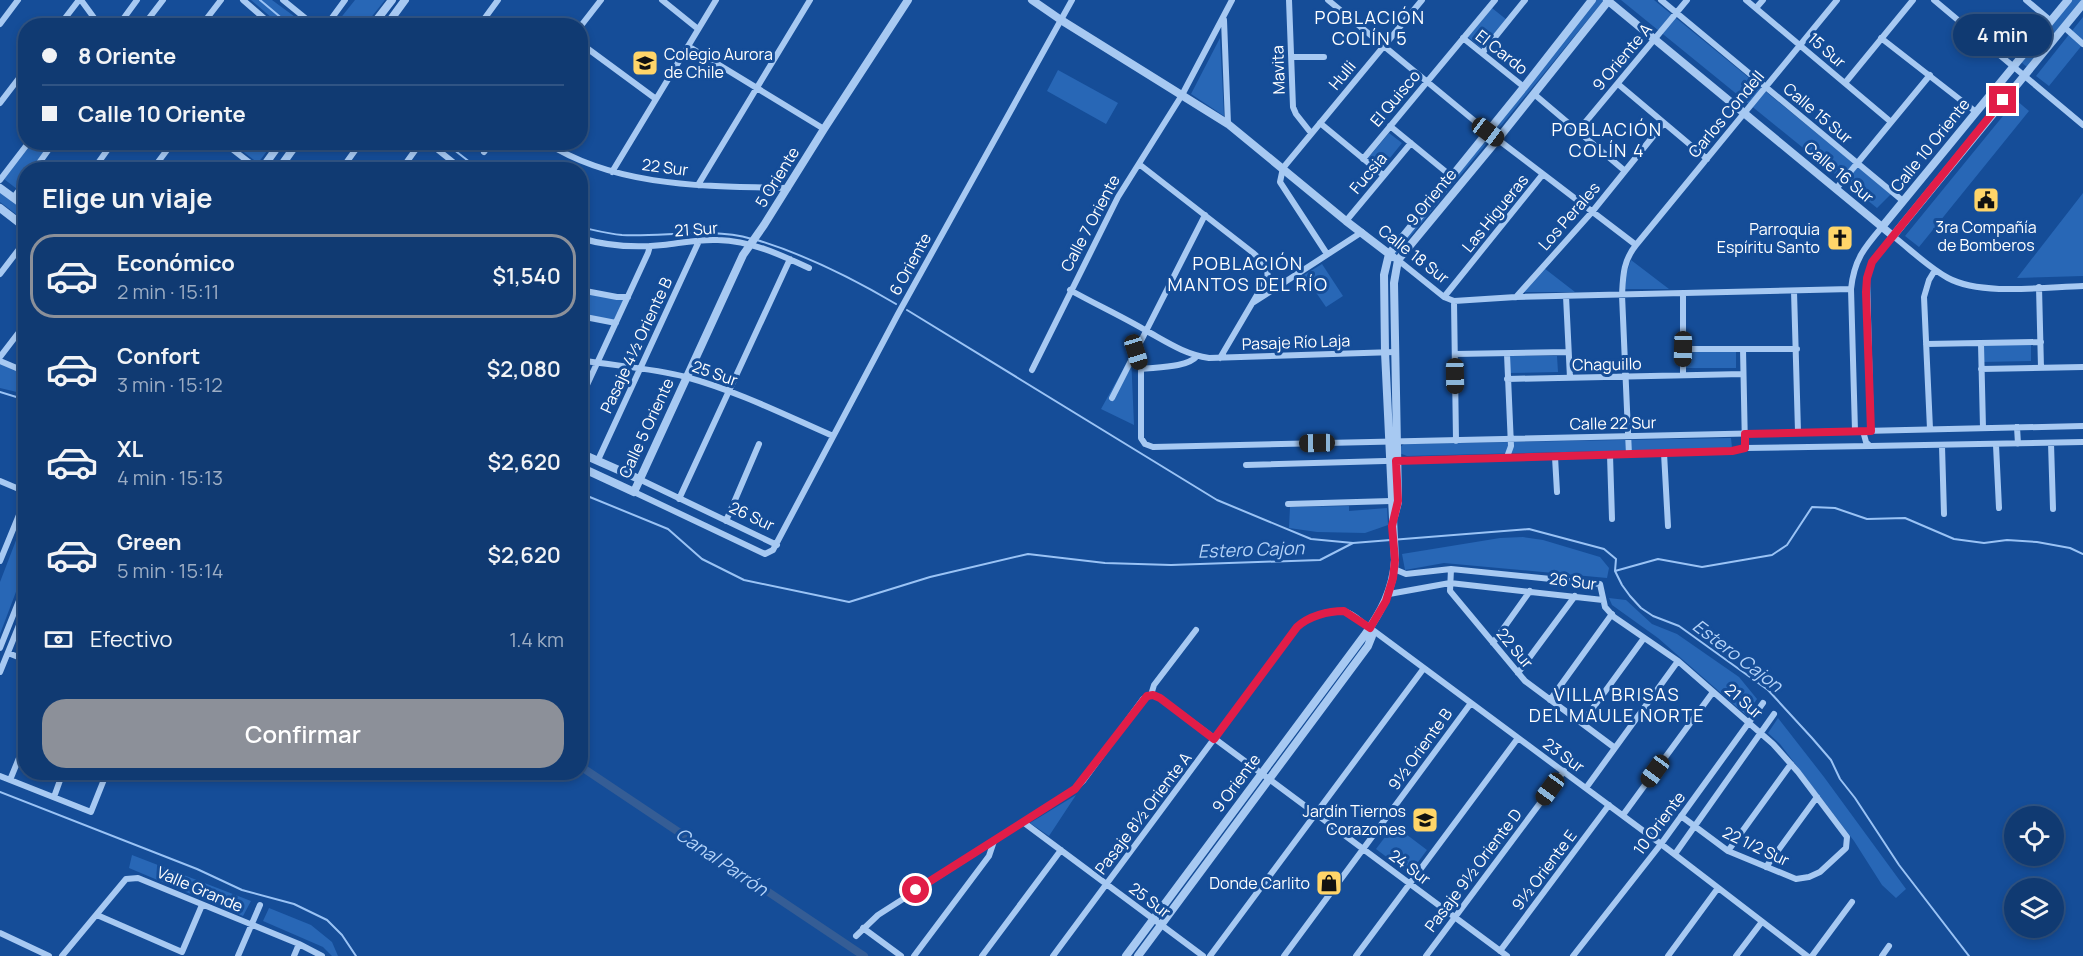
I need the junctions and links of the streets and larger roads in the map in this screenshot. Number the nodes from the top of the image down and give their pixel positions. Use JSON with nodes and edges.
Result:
{"nodes":[{"id":1,"x":18,"y":0,"type":"edge"},
{"id":2,"x":80,"y":0,"type":"edge"},
{"id":3,"x":137,"y":0,"type":"edge"},
{"id":4,"x":163,"y":0,"type":"edge"},
{"id":5,"x":220,"y":0,"type":"edge"},
{"id":6,"x":243,"y":0,"type":"edge"},
{"id":7,"x":345,"y":0,"type":"edge"},
{"id":8,"x":392,"y":0,"type":"edge"},
{"id":9,"x":405,"y":0,"type":"edge"},
{"id":10,"x":498,"y":0,"type":"edge"},
{"id":11,"x":601,"y":0,"type":"edge"},
{"id":12,"x":662,"y":0,"type":"edge"},
{"id":13,"x":716,"y":0,"type":"edge"},
{"id":14,"x":810,"y":0,"type":"edge"},
{"id":15,"x":908,"y":0,"type":"edge"},
{"id":16,"x":1032,"y":0,"type":"edge"},
{"id":17,"x":1072,"y":0,"type":"edge"},
{"id":18,"x":1232,"y":0,"type":"edge"},
{"id":19,"x":1289,"y":0,"type":"edge"},
{"id":20,"x":1328,"y":0,"type":"edge"},
{"id":21,"x":1341,"y":0,"type":"edge"},
{"id":22,"x":1422,"y":0,"type":"edge"},
{"id":23,"x":1495,"y":0,"type":"edge"},
{"id":24,"x":1525,"y":0,"type":"edge"},
{"id":25,"x":1592,"y":0,"type":"edge"},
{"id":26,"x":1608,"y":0,"type":"edge"},
{"id":27,"x":1661,"y":0,"type":"edge"},
{"id":28,"x":1687,"y":0,"type":"edge"},
{"id":29,"x":1746,"y":0,"type":"edge"},
{"id":30,"x":1763,"y":0,"type":"edge"},
{"id":31,"x":1837,"y":0,"type":"edge"},
{"id":32,"x":1913,"y":0,"type":"edge"},
{"id":33,"x":1934,"y":0,"type":"edge"},
{"id":34,"x":2026,"y":0,"type":"edge"},
{"id":35,"x":2068,"y":0,"type":"edge"},
{"id":36,"x":286,"y":1,"type":"edge"},
{"id":37,"x":2083,"y":4,"type":"edge"},
{"id":38,"x":1336,"y":6,"type":"junction"},
{"id":39,"x":1756,"y":8,"type":"junction"},
{"id":40,"x":1677,"y":13,"type":"junction"},
{"id":41,"x":1224,"y":17,"type":"junction"},
{"id":42,"x":65,"y":18,"type":"edge"},
{"id":43,"x":94,"y":18,"type":"edge"},
{"id":44,"x":124,"y":18,"type":"edge"},
{"id":45,"x":149,"y":18,"type":"edge"},
{"id":46,"x":207,"y":18,"type":"edge"},
{"id":47,"x":259,"y":18,"type":"edge"},
{"id":48,"x":306,"y":18,"type":"edge"},
{"id":49,"x":332,"y":18,"type":"edge"},
{"id":50,"x":378,"y":18,"type":"edge"},
{"id":51,"x":392,"y":18,"type":"edge"},
{"id":52,"x":485,"y":18,"type":"edge"},
{"id":53,"x":587,"y":18,"type":"edge"},
{"id":54,"x":1061,"y":20,"type":"junction"},
{"id":55,"x":2051,"y":21,"type":"junction"},
{"id":56,"x":0,"y":24,"type":"edge"},
{"id":57,"x":2064,"y":27,"type":"junction"},
{"id":58,"x":698,"y":29,"type":"junction"},
{"id":59,"x":1463,"y":38,"type":"junction"},
{"id":60,"x":1881,"y":38,"type":"junction"},
{"id":61,"x":1654,"y":40,"type":"junction"},
{"id":62,"x":2083,"y":44,"type":"edge"},
{"id":63,"x":1801,"y":45,"type":"junction"},
{"id":64,"x":688,"y":46,"type":"junction"},
{"id":65,"x":1384,"y":46,"type":"junction"},
{"id":66,"x":588,"y":49,"type":"edge"},
{"id":67,"x":1483,"y":52,"type":"junction"},
{"id":68,"x":1292,"y":57,"type":"junction"},
{"id":69,"x":1324,"y":57,"type":"dead end"},
{"id":70,"x":2014,"y":66,"type":"junction"},
{"id":71,"x":1539,"y":67,"type":"junction"},
{"id":72,"x":1929,"y":75,"type":"junction"},
{"id":73,"x":2025,"y":75,"type":"junction"},
{"id":74,"x":1548,"y":76,"type":"junction"},
{"id":75,"x":18,"y":79,"type":"edge"},
{"id":76,"x":1427,"y":81,"type":"junction"},
{"id":77,"x":1845,"y":83,"type":"junction"},
{"id":78,"x":1618,"y":84,"type":"junction"},
{"id":79,"x":1524,"y":87,"type":"junction"},
{"id":80,"x":1767,"y":87,"type":"junction"},
{"id":81,"x":757,"y":88,"type":"junction"},
{"id":82,"x":1182,"y":94,"type":"junction"},
{"id":83,"x":1534,"y":94,"type":"junction"},
{"id":84,"x":656,"y":99,"type":"junction"},
{"id":85,"x":0,"y":103,"type":"edge"},
{"id":86,"x":1976,"y":112,"type":"junction"},
{"id":87,"x":1744,"y":114,"type":"junction"},
{"id":88,"x":1891,"y":122,"type":"junction"},
{"id":89,"x":1320,"y":123,"type":"junction"},
{"id":90,"x":1228,"y":124,"type":"junction"},
{"id":91,"x":1663,"y":124,"type":"junction"},
{"id":92,"x":2083,"y":125,"type":"edge"},
{"id":93,"x":1390,"y":126,"type":"junction"},
{"id":94,"x":824,"y":129,"type":"junction"},
{"id":95,"x":1578,"y":131,"type":"junction"},
{"id":96,"x":1488,"y":132,"type":"junction"},
{"id":97,"x":1311,"y":133,"type":"junction"},
{"id":98,"x":1498,"y":139,"type":"junction"},
{"id":99,"x":1411,"y":143,"type":"junction"},
{"id":100,"x":23,"y":150,"type":"edge"},
{"id":101,"x":234,"y":150,"type":"edge"},
{"id":102,"x":436,"y":150,"type":"edge"},
{"id":103,"x":558,"y":150,"type":"edge"},
{"id":104,"x":1363,"y":159,"type":"junction"},
{"id":105,"x":1707,"y":159,"type":"junction"},
{"id":106,"x":249,"y":162,"type":"edge"},
{"id":107,"x":449,"y":162,"type":"edge"},
{"id":108,"x":586,"y":162,"type":"edge"},
{"id":109,"x":588,"y":163,"type":"edge"},
{"id":110,"x":1857,"y":163,"type":"junction"},
{"id":111,"x":1139,"y":164,"type":"junction"},
{"id":112,"x":1283,"y":168,"type":"junction"},
{"id":113,"x":1625,"y":171,"type":"junction"},
{"id":114,"x":612,"y":172,"type":"junction"},
{"id":115,"x":1543,"y":174,"type":"junction"},
{"id":116,"x":1383,"y":175,"type":"junction"},
{"id":117,"x":1451,"y":177,"type":"junction"},
{"id":118,"x":0,"y":180,"type":"edge"},
{"id":119,"x":698,"y":185,"type":"junction"},
{"id":120,"x":0,"y":188,"type":"edge"},
{"id":121,"x":788,"y":188,"type":"junction"},
{"id":122,"x":1836,"y":189,"type":"junction"},
{"id":123,"x":18,"y":191,"type":"edge"},
{"id":124,"x":1438,"y":194,"type":"junction"},
{"id":125,"x":13,"y":198,"type":"junction"},
{"id":126,"x":18,"y":201,"type":"edge"},
{"id":127,"x":1446,"y":201,"type":"junction"},
{"id":128,"x":1903,"y":201,"type":"junction"},
{"id":129,"x":0,"y":208,"type":"edge"},
{"id":130,"x":1592,"y":212,"type":"junction"},
{"id":131,"x":1205,"y":215,"type":"junction"},
{"id":132,"x":1346,"y":221,"type":"junction"},
{"id":133,"x":18,"y":222,"type":"edge"},
{"id":134,"x":1882,"y":226,"type":"junction"},
{"id":135,"x":1362,"y":232,"type":"junction"},
{"id":136,"x":1893,"y":236,"type":"junction"},
{"id":137,"x":588,"y":240,"type":"edge"},
{"id":138,"x":699,"y":241,"type":"junction"},
{"id":139,"x":753,"y":241,"type":"junction"},
{"id":140,"x":1635,"y":245,"type":"junction"},
{"id":141,"x":650,"y":246,"type":"junction"},
{"id":142,"x":18,"y":250,"type":"edge"},
{"id":143,"x":1326,"y":254,"type":"junction"},
{"id":144,"x":1389,"y":254,"type":"junction"},
{"id":145,"x":790,"y":259,"type":"junction"},
{"id":146,"x":1398,"y":260,"type":"junction"},
{"id":147,"x":809,"y":268,"type":"dead end"},
{"id":148,"x":1935,"y":270,"type":"junction"},
{"id":149,"x":0,"y":274,"type":"edge"},
{"id":150,"x":2083,"y":286,"type":"edge"},
{"id":151,"x":2039,"y":287,"type":"junction"},
{"id":152,"x":1851,"y":289,"type":"junction"},
{"id":153,"x":1070,"y":290,"type":"junction"},
{"id":154,"x":1794,"y":291,"type":"junction"},
{"id":155,"x":588,"y":292,"type":"edge"},
{"id":156,"x":1683,"y":293,"type":"junction"},
{"id":157,"x":1622,"y":295,"type":"junction"},
{"id":158,"x":1566,"y":296,"type":"junction"},
{"id":159,"x":628,"y":297,"type":"junction"},
{"id":160,"x":1444,"y":297,"type":"junction"},
{"id":161,"x":1516,"y":297,"type":"junction"},
{"id":162,"x":1454,"y":301,"type":"junction"},
{"id":163,"x":1252,"y":303,"type":"junction"},
{"id":164,"x":588,"y":318,"type":"edge"},
{"id":165,"x":616,"y":323,"type":"junction"},
{"id":166,"x":1867,"y":328,"type":"junction"},
{"id":167,"x":1146,"y":330,"type":"junction"},
{"id":168,"x":1852,"y":330,"type":"junction"},
{"id":169,"x":18,"y":334,"type":"edge"},
{"id":170,"x":2041,"y":342,"type":"junction"},
{"id":171,"x":1926,"y":344,"type":"junction"},
{"id":172,"x":1981,"y":344,"type":"junction"},
{"id":173,"x":1683,"y":349,"type":"junction"},
{"id":174,"x":1743,"y":349,"type":"junction"},
{"id":175,"x":1797,"y":349,"type":"junction"},
{"id":176,"x":1136,"y":352,"type":"junction"},
{"id":177,"x":1384,"y":352,"type":"junction"},
{"id":178,"x":1395,"y":352,"type":"junction"},
{"id":179,"x":1568,"y":352,"type":"junction"},
{"id":180,"x":1455,"y":354,"type":"junction"},
{"id":181,"x":1507,"y":354,"type":"junction"},
{"id":182,"x":1197,"y":356,"type":"junction"},
{"id":183,"x":1220,"y":358,"type":"junction"},
{"id":184,"x":0,"y":359,"type":"edge"},
{"id":185,"x":588,"y":361,"type":"edge"},
{"id":186,"x":597,"y":363,"type":"junction"},
{"id":187,"x":2083,"y":367,"type":"edge"},
{"id":188,"x":18,"y":368,"type":"edge"},
{"id":189,"x":640,"y":368,"type":"junction"},
{"id":190,"x":2041,"y":368,"type":"junction"},
{"id":191,"x":1141,"y":369,"type":"junction"},
{"id":192,"x":1981,"y":369,"type":"junction"},
{"id":193,"x":1032,"y":370,"type":"dead end"},
{"id":194,"x":1743,"y":374,"type":"junction"},
{"id":195,"x":1683,"y":375,"type":"junction"},
{"id":196,"x":1626,"y":376,"type":"junction"},
{"id":197,"x":686,"y":377,"type":"junction"},
{"id":198,"x":1569,"y":378,"type":"junction"},
{"id":199,"x":1507,"y":379,"type":"junction"},
{"id":200,"x":588,"y":383,"type":"edge"},
{"id":201,"x":729,"y":392,"type":"junction"},
{"id":202,"x":1112,"y":398,"type":"dead end"},
{"id":203,"x":2083,"y":426,"type":"edge"},
{"id":204,"x":1983,"y":428,"type":"junction"},
{"id":205,"x":2017,"y":428,"type":"junction"},
{"id":206,"x":1930,"y":429,"type":"junction"},
{"id":207,"x":1855,"y":431,"type":"junction"},
{"id":208,"x":1867,"y":431,"type":"junction"},
{"id":209,"x":1798,"y":432,"type":"junction"},
{"id":210,"x":1745,"y":434,"type":"junction"},
{"id":211,"x":833,"y":436,"type":"junction"},
{"id":212,"x":1629,"y":436,"type":"junction"},
{"id":213,"x":1510,"y":438,"type":"junction"},
{"id":214,"x":1456,"y":441,"type":"junction"},
{"id":215,"x":1388,"y":442,"type":"junction"},
{"id":216,"x":1398,"y":442,"type":"junction"},
{"id":217,"x":2083,"y":442,"type":"edge"},
{"id":218,"x":2051,"y":443,"type":"junction"},
{"id":219,"x":759,"y":444,"type":"dead end"},
{"id":220,"x":2018,"y":444,"type":"junction"},
{"id":221,"x":1996,"y":445,"type":"junction"},
{"id":222,"x":1870,"y":446,"type":"junction"},
{"id":223,"x":1942,"y":446,"type":"junction"},
{"id":224,"x":1745,"y":448,"type":"junction"},
{"id":225,"x":1664,"y":453,"type":"junction"},
{"id":226,"x":1629,"y":454,"type":"junction"},
{"id":227,"x":1610,"y":455,"type":"junction"},
{"id":228,"x":588,"y":456,"type":"edge"},
{"id":229,"x":1507,"y":457,"type":"junction"},
{"id":230,"x":1556,"y":457,"type":"junction"},
{"id":231,"x":598,"y":460,"type":"junction"},
{"id":232,"x":1393,"y":461,"type":"junction"},
{"id":233,"x":1246,"y":465,"type":"dead end"},
{"id":234,"x":588,"y":471,"type":"edge"},
{"id":235,"x":639,"y":479,"type":"junction"},
{"id":236,"x":0,"y":481,"type":"edge"},
{"id":237,"x":18,"y":489,"type":"edge"},
{"id":238,"x":634,"y":492,"type":"junction"},
{"id":239,"x":1557,"y":492,"type":"dead end"},
{"id":240,"x":679,"y":498,"type":"junction"},
{"id":241,"x":1391,"y":501,"type":"junction"},
{"id":242,"x":1287,"y":504,"type":"dead end"},
{"id":243,"x":1999,"y":507,"type":"dead end"},
{"id":244,"x":2053,"y":509,"type":"dead end"},
{"id":245,"x":1944,"y":514,"type":"dead end"},
{"id":246,"x":18,"y":517,"type":"edge"},
{"id":247,"x":1612,"y":519,"type":"dead end"},
{"id":248,"x":726,"y":521,"type":"junction"},
{"id":249,"x":1392,"y":526,"type":"junction"},
{"id":250,"x":1668,"y":526,"type":"dead end"},
{"id":251,"x":777,"y":545,"type":"junction"},
{"id":252,"x":0,"y":561,"type":"edge"},
{"id":253,"x":1451,"y":568,"type":"junction"},
{"id":254,"x":1394,"y":569,"type":"junction"},
{"id":255,"x":1450,"y":583,"type":"junction"},
{"id":256,"x":1530,"y":591,"type":"junction"},
{"id":257,"x":1389,"y":594,"type":"junction"},
{"id":258,"x":1575,"y":596,"type":"junction"},
{"id":259,"x":1604,"y":600,"type":"junction"},
{"id":260,"x":18,"y":603,"type":"edge"},
{"id":261,"x":1612,"y":614,"type":"junction"},
{"id":262,"x":1297,"y":627,"type":"joint"},
{"id":263,"x":18,"y":628,"type":"edge"},
{"id":264,"x":1370,"y":628,"type":"junction"},
{"id":265,"x":1196,"y":630,"type":"dead end"},
{"id":266,"x":1644,"y":638,"type":"junction"},
{"id":267,"x":1493,"y":643,"type":"junction"},
{"id":268,"x":0,"y":648,"type":"edge"},
{"id":269,"x":8,"y":653,"type":"junction"},
{"id":270,"x":18,"y":657,"type":"edge"},
{"id":271,"x":1678,"y":661,"type":"junction"},
{"id":272,"x":1424,"y":668,"type":"junction"},
{"id":273,"x":0,"y":672,"type":"edge"},
{"id":274,"x":1518,"y":673,"type":"junction"},
{"id":275,"x":1713,"y":692,"type":"junction"},
{"id":276,"x":1151,"y":695,"type":"junction"},
{"id":277,"x":1550,"y":700,"type":"junction"},
{"id":278,"x":1471,"y":703,"type":"junction"},
{"id":279,"x":1763,"y":703,"type":"dead end"},
{"id":280,"x":1774,"y":714,"type":"dead end"},
{"id":281,"x":1582,"y":723,"type":"junction"},
{"id":282,"x":1749,"y":723,"type":"junction"},
{"id":283,"x":1761,"y":733,"type":"junction"},
{"id":284,"x":1518,"y":738,"type":"junction"},
{"id":285,"x":1214,"y":739,"type":"junction"},
{"id":286,"x":1615,"y":748,"type":"junction"},
{"id":287,"x":18,"y":760,"type":"edge"},
{"id":288,"x":1791,"y":764,"type":"junction"},
{"id":289,"x":1564,"y":771,"type":"junction"},
{"id":290,"x":0,"y":776,"type":"edge"},
{"id":291,"x":1265,"y":776,"type":"junction"},
{"id":292,"x":10,"y":780,"type":"junction"},
{"id":293,"x":60,"y":780,"type":"edge"},
{"id":294,"x":104,"y":780,"type":"edge"},
{"id":295,"x":1586,"y":788,"type":"junction"},
{"id":296,"x":54,"y":797,"type":"junction"},
{"id":297,"x":1817,"y":797,"type":"junction"},
{"id":298,"x":1609,"y":805,"type":"junction"},
{"id":299,"x":1316,"y":814,"type":"junction"},
{"id":300,"x":1623,"y":816,"type":"junction"},
{"id":301,"x":1681,"y":816,"type":"junction"},
{"id":302,"x":1023,"y":822,"type":"junction"},
{"id":303,"x":1695,"y":826,"type":"junction"},
{"id":304,"x":994,"y":841,"type":"junction"},
{"id":305,"x":1848,"y":843,"type":"joint"},
{"id":306,"x":1661,"y":844,"type":"junction"},
{"id":307,"x":1363,"y":849,"type":"junction"},
{"id":308,"x":1061,"y":850,"type":"junction"},
{"id":309,"x":1728,"y":851,"type":"junction"},
{"id":310,"x":1675,"y":854,"type":"junction"},
{"id":311,"x":1766,"y":867,"type":"junction"},
{"id":312,"x":1107,"y":884,"type":"junction"},
{"id":313,"x":1410,"y":884,"type":"junction"},
{"id":314,"x":1718,"y":888,"type":"junction"},
{"id":315,"x":1852,"y":902,"type":"dead end"},
{"id":316,"x":202,"y":905,"type":"junction"},
{"id":317,"x":260,"y":905,"type":"dead end"},
{"id":318,"x":97,"y":915,"type":"junction"},
{"id":319,"x":1455,"y":917,"type":"junction"},
{"id":320,"x":1157,"y":922,"type":"junction"},
{"id":321,"x":1761,"y":922,"type":"junction"},
{"id":322,"x":250,"y":925,"type":"junction"},
{"id":323,"x":863,"y":928,"type":"junction"},
{"id":324,"x":0,"y":933,"type":"edge"},
{"id":325,"x":856,"y":936,"type":"dead end"},
{"id":326,"x":299,"y":945,"type":"junction"},
{"id":327,"x":1889,"y":946,"type":"dead end"},
{"id":328,"x":1500,"y":951,"type":"junction"},
{"id":329,"x":49,"y":956,"type":"edge"},
{"id":330,"x":62,"y":956,"type":"edge"},
{"id":331,"x":238,"y":956,"type":"edge"},
{"id":332,"x":294,"y":956,"type":"edge"},
{"id":333,"x":322,"y":956,"type":"edge"},
{"id":334,"x":901,"y":956,"type":"edge"},
{"id":335,"x":914,"y":956,"type":"edge"},
{"id":336,"x":982,"y":956,"type":"edge"},
{"id":337,"x":1053,"y":956,"type":"edge"},
{"id":338,"x":1126,"y":956,"type":"edge"},
{"id":339,"x":1138,"y":956,"type":"edge"},
{"id":340,"x":1203,"y":956,"type":"edge"},
{"id":341,"x":1210,"y":956,"type":"edge"},
{"id":342,"x":1284,"y":956,"type":"edge"},
{"id":343,"x":1356,"y":956,"type":"edge"},
{"id":344,"x":1426,"y":956,"type":"edge"},
{"id":345,"x":1507,"y":956,"type":"edge"},
{"id":346,"x":1573,"y":956,"type":"edge"},
{"id":347,"x":1668,"y":956,"type":"edge"},
{"id":348,"x":1736,"y":956,"type":"edge"},
{"id":349,"x":1807,"y":956,"type":"edge"},
{"id":350,"x":1812,"y":956,"type":"edge"},
{"id":351,"x":1882,"y":956,"type":"edge"}],
"edges":[{"from":1,"to":56,"type":"street"},
{"from":2,"to":42,"type":"street"},
{"from":2,"to":43,"type":"street"},
{"from":3,"to":44,"type":"street"},
{"from":4,"to":45,"type":"street"},
{"from":5,"to":46,"type":"street"},
{"from":6,"to":47,"type":"street"},
{"from":7,"to":49,"type":"street"},
{"from":8,"to":50,"type":"street"},
{"from":9,"to":51,"type":"street"},
{"from":10,"to":52,"type":"street"},
{"from":11,"to":53,"type":"street"},
{"from":12,"to":58,"type":"street"},
{"from":13,"to":58,"type":"street"},
{"from":14,"to":81,"type":"street"},
{"from":15,"to":94,"type":"street","name":"5 Oriente"},
{"from":16,"to":54,"type":"street","name":"Calle 18 Sur"},
{"from":17,"to":54,"type":"street","name":"6 Oriente"},
{"from":18,"to":41,"type":"street"},
{"from":19,"to":68,"type":"street","name":"Mavita"},
{"from":20,"to":38,"type":"street"},
{"from":21,"to":38,"type":"street"},
{"from":22,"to":65,"type":"street","name":"Hulli"},
{"from":23,"to":59,"type":"street","name":"El Quisco"},
{"from":24,"to":67,"type":"street"},
{"from":25,"to":71,"type":"street","name":"9 Oriente"},
{"from":26,"to":61,"type":"street","name":"Calle 16 Sur"},
{"from":26,"to":74,"type":"street","name":"9 Oriente"},
{"from":27,"to":40,"type":"street","name":"Calle 15 Sur"},
{"from":28,"to":40,"type":"street","name":"9 Oriente A"},
{"from":29,"to":39,"type":"street","name":"15 Sur"},
{"from":30,"to":39,"type":"street"},
{"from":31,"to":63,"type":"street","name":"Carlos Condell"},
{"from":32,"to":60,"type":"street"},
{"from":33,"to":70,"type":"street"},
{"from":34,"to":55,"type":"street"},
{"from":35,"to":55,"type":"street","name":"Calle 10 Oriente"},
{"from":36,"to":48,"type":"street"},
{"from":37,"to":57,"type":"street","name":"Calle 10 Oriente"},
{"from":38,"to":65,"type":"street"},
{"from":39,"to":63,"type":"street","name":"15 Sur"},
{"from":40,"to":61,"type":"street","name":"9 Oriente A"},
{"from":40,"to":80,"type":"street","name":"Calle 15 Sur"},
{"from":41,"to":82,"type":"street"},
{"from":41,"to":90,"type":"street"},
{"from":54,"to":82,"type":"street","name":"Calle 18 Sur"},
{"from":54,"to":211,"type":"street","name":"6 Oriente"},
{"from":55,"to":70,"type":"street","name":"Calle 10 Oriente"},
{"from":57,"to":62,"type":"street"},
{"from":57,"to":73,"type":"street","name":"Calle 10 Oriente"},
{"from":58,"to":64,"type":"street"},
{"from":59,"to":67,"type":"street","name":"El Cardo"},
{"from":59,"to":76,"type":"street","name":"El Quisco"},
{"from":60,"to":72,"type":"street"},
{"from":60,"to":77,"type":"street"},
{"from":61,"to":78,"type":"street","name":"9 Oriente A"},
{"from":61,"to":87,"type":"street","name":"Calle 16 Sur"},
{"from":63,"to":77,"type":"street","name":"15 Sur"},
{"from":63,"to":80,"type":"street","name":"Carlos Condell"},
{"from":64,"to":81,"type":"street"},
{"from":64,"to":84,"type":"street"},
{"from":65,"to":76,"type":"street"},
{"from":65,"to":89,"type":"street","name":"Hulli"},
{"from":66,"to":84,"type":"street"},
{"from":67,"to":79,"type":"street","name":"El Cardo"},
{"from":68,"to":69,"type":"street"},
{"from":68,"to":97,"type":"street","name":"Mavita"},
{"from":70,"to":73,"type":"street"},
{"from":70,"to":86,"type":"street","name":"Calle 10 Oriente"},
{"from":71,"to":74,"type":"street"},
{"from":71,"to":79,"type":"street","name":"9 Oriente"},
{"from":72,"to":86,"type":"street"},
{"from":72,"to":88,"type":"street"},
{"from":73,"to":92,"type":"street"},
{"from":73,"to":136,"type":"street","name":"Calle 10 Oriente"},
{"from":74,"to":83,"type":"street","name":"9 Oriente"},
{"from":75,"to":85,"type":"street"},
{"from":76,"to":93,"type":"street","name":"El Quisco"},
{"from":76,"to":96,"type":"street"},
{"from":77,"to":88,"type":"street","name":"15 Sur"},
{"from":78,"to":91,"type":"street"},
{"from":78,"to":95,"type":"street","name":"9 Oriente A"},
{"from":79,"to":96,"type":"street","name":"9 Oriente"},
{"from":80,"to":87,"type":"street","name":"Carlos Condell"},
{"from":80,"to":110,"type":"street","name":"Calle 15 Sur"},
{"from":81,"to":94,"type":"street"},
{"from":81,"to":119,"type":"street"},
{"from":82,"to":90,"type":"street","name":"Calle 18 Sur"},
{"from":82,"to":111,"type":"street","name":"Calle 7 Oriente"},
{"from":83,"to":95,"type":"street"},
{"from":83,"to":98,"type":"street","name":"9 Oriente"},
{"from":84,"to":114,"type":"street"},
{"from":86,"to":128,"type":"street","name":"Calle 10 Oriente"},
{"from":87,"to":105,"type":"street","name":"Carlos Condell"},
{"from":87,"to":122,"type":"street","name":"Calle 16 Sur"},
{"from":88,"to":110,"type":"street"},
{"from":89,"to":97,"type":"street","name":"Hulli"},
{"from":89,"to":104,"type":"street"},
{"from":90,"to":112,"type":"street","name":"Calle 18 Sur"},
{"from":91,"to":105,"type":"street"},
{"from":91,"to":113,"type":"street","name":"Los Perales"},
{"from":93,"to":99,"type":"street"},
{"from":93,"to":104,"type":"street","name":"El Quisco"},
{"from":94,"to":121,"type":"street","name":"5 Oriente"},
{"from":95,"to":113,"type":"street"},
{"from":96,"to":98,"type":"street"},
{"from":96,"to":117,"type":"street","name":"9 Oriente"},
{"from":97,"to":112,"type":"street","name":"Hulli"},
{"from":98,"to":115,"type":"street"},
{"from":98,"to":127,"type":"street","name":"9 Oriente"},
{"from":99,"to":116,"type":"street","name":"Fucsia"},
{"from":99,"to":117,"type":"street"},
{"from":100,"to":118,"type":"street"},
{"from":101,"to":106,"type":"street"},
{"from":102,"to":107,"type":"street"},
{"from":103,"to":108,"type":"street","name":"22 Sur"},
{"from":104,"to":116,"type":"street"},
{"from":105,"to":140,"type":"street","name":"Carlos Condell"},
{"from":109,"to":114,"type":"street","name":"22 Sur"},
{"from":110,"to":122,"type":"street"},
{"from":110,"to":128,"type":"street","name":"Calle 15 Sur"},
{"from":111,"to":131,"type":"street"},
{"from":111,"to":153,"type":"street","name":"Calle 7 Oriente"},
{"from":112,"to":132,"type":"street","name":"Calle 18 Sur"},
{"from":112,"to":143,"type":"street"},
{"from":113,"to":130,"type":"street","name":"Los Perales"},
{"from":114,"to":119,"type":"street","name":"22 Sur"},
{"from":115,"to":130,"type":"street"},
{"from":115,"to":160,"type":"street","name":"Las Higueras"},
{"from":116,"to":132,"type":"street","name":"Fucsia"},
{"from":117,"to":124,"type":"street","name":"9 Oriente"},
{"from":119,"to":121,"type":"street","name":"22 Sur"},
{"from":120,"to":125,"type":"street"},
{"from":121,"to":139,"type":"street","name":"5 Oriente"},
{"from":122,"to":134,"type":"street","name":"Calle 16 Sur"},
{"from":123,"to":125,"type":"street"},
{"from":124,"to":127,"type":"street"},
{"from":124,"to":144,"type":"street","name":"9 Oriente"},
{"from":125,"to":126,"type":"street"},
{"from":127,"to":146,"type":"street","name":"9 Oriente"},
{"from":128,"to":134,"type":"street","name":"Calle 10 Oriente"},
{"from":129,"to":133,"type":"street"},
{"from":130,"to":140,"type":"street"},
{"from":130,"to":161,"type":"street","name":"Los Perales"},
{"from":131,"to":163,"type":"street"},
{"from":131,"to":167,"type":"street"},
{"from":132,"to":135,"type":"street","name":"Calle 18 Sur"},
{"from":134,"to":136,"type":"street","name":"Calle 16 Sur"},
{"from":134,"to":152,"type":"street","name":"Calle 10 Oriente"},
{"from":135,"to":143,"type":"street"},
{"from":135,"to":144,"type":"street","name":"Calle 18 Sur"},
{"from":136,"to":148,"type":"street","name":"Calle 16 Sur"},
{"from":136,"to":166,"type":"street","name":"Calle 10 Oriente"},
{"from":137,"to":141,"type":"street","name":"21 Sur"},
{"from":138,"to":139,"type":"street","name":"21 Sur"},
{"from":138,"to":141,"type":"street","name":"21 Sur"},
{"from":138,"to":189,"type":"street","name":"Pasaje 4½ Oriente B"},
{"from":139,"to":145,"type":"street","name":"21 Sur"},
{"from":139,"to":197,"type":"street","name":"5 Oriente"},
{"from":140,"to":157,"type":"street","name":"Carlos Condell"},
{"from":141,"to":159,"type":"street"},
{"from":142,"to":149,"type":"street"},
{"from":143,"to":163,"type":"street"},
{"from":144,"to":146,"type":"street","name":"Calle 18 Sur"},
{"from":144,"to":177,"type":"street","name":"9 Oriente"},
{"from":145,"to":147,"type":"street","name":"21 Sur"},
{"from":145,"to":201,"type":"street"},
{"from":146,"to":160,"type":"street","name":"Calle 18 Sur"},
{"from":146,"to":178,"type":"street","name":"9 Oriente"},
{"from":148,"to":151,"type":"street","name":"Calle 16 Sur"},
{"from":148,"to":171,"type":"street"},
{"from":150,"to":151,"type":"street","name":"Calle 16 Sur"},
{"from":151,"to":170,"type":"street"},
{"from":152,"to":154,"type":"street","name":"Calle 18 Sur"},
{"from":152,"to":168,"type":"street","name":"Calle 10 Oriente"},
{"from":153,"to":167,"type":"street"},
{"from":153,"to":193,"type":"street","name":"Calle 7 Oriente"},
{"from":154,"to":156,"type":"street","name":"Calle 18 Sur"},
{"from":154,"to":175,"type":"street"},
{"from":155,"to":159,"type":"street"},
{"from":156,"to":157,"type":"street","name":"Calle 18 Sur"},
{"from":156,"to":173,"type":"street"},
{"from":157,"to":158,"type":"street","name":"Calle 18 Sur"},
{"from":157,"to":196,"type":"street","name":"Carlos Condell"},
{"from":158,"to":161,"type":"street","name":"Calle 18 Sur"},
{"from":158,"to":179,"type":"street"},
{"from":159,"to":165,"type":"street"},
{"from":160,"to":162,"type":"street","name":"Calle 18 Sur"},
{"from":161,"to":162,"type":"street","name":"Calle 18 Sur"},
{"from":162,"to":180,"type":"street"},
{"from":163,"to":183,"type":"street"},
{"from":164,"to":165,"type":"street"},
{"from":165,"to":186,"type":"street"},
{"from":166,"to":168,"type":"street"},
{"from":166,"to":208,"type":"street","name":"Calle 10 Oriente"},
{"from":167,"to":176,"type":"street"},
{"from":167,"to":182,"type":"street"},
{"from":168,"to":207,"type":"street","name":"Calle 10 Oriente"},
{"from":169,"to":184,"type":"street"},
{"from":170,"to":172,"type":"street"},
{"from":170,"to":190,"type":"street"},
{"from":171,"to":172,"type":"street"},
{"from":171,"to":206,"type":"street"},
{"from":172,"to":192,"type":"street"},
{"from":173,"to":174,"type":"street"},
{"from":173,"to":195,"type":"street"},
{"from":174,"to":175,"type":"street"},
{"from":174,"to":194,"type":"street"},
{"from":175,"to":209,"type":"street"},
{"from":176,"to":191,"type":"street"},
{"from":176,"to":202,"type":"street"},
{"from":177,"to":178,"type":"street","name":"Pasaje Río Laja"},
{"from":177,"to":183,"type":"street","name":"Pasaje Río Laja"},
{"from":177,"to":215,"type":"street","name":"9 Oriente"},
{"from":178,"to":216,"type":"street","name":"9 Oriente"},
{"from":179,"to":181,"type":"street"},
{"from":179,"to":198,"type":"street"},
{"from":180,"to":181,"type":"street"},
{"from":180,"to":214,"type":"street"},
{"from":181,"to":199,"type":"street"},
{"from":182,"to":183,"type":"street","name":"Pasaje Río Laja"},
{"from":182,"to":191,"type":"street"},
{"from":184,"to":188,"type":"street"},
{"from":185,"to":186,"type":"street","name":"25 Sur"},
{"from":186,"to":189,"type":"street","name":"25 Sur"},
{"from":186,"to":200,"type":"street"},
{"from":187,"to":190,"type":"street"},
{"from":189,"to":197,"type":"street","name":"25 Sur"},
{"from":189,"to":231,"type":"street","name":"Pasaje 4½ Oriente B"},
{"from":190,"to":192,"type":"street"},
{"from":191,"to":215,"type":"street","name":"Calle 22 Sur"},
{"from":192,"to":204,"type":"street"},
{"from":194,"to":195,"type":"street","name":"Chaguillo"},
{"from":194,"to":210,"type":"street"},
{"from":195,"to":196,"type":"street","name":"Chaguillo"},
{"from":196,"to":198,"type":"street","name":"Chaguillo"},
{"from":196,"to":212,"type":"street","name":"Carlos Condell"},
{"from":197,"to":201,"type":"street","name":"25 Sur"},
{"from":197,"to":235,"type":"street","name":"Calle 5 Oriente"},
{"from":198,"to":199,"type":"street","name":"Chaguillo"},
{"from":199,"to":213,"type":"street"},
{"from":201,"to":211,"type":"street","name":"25 Sur"},
{"from":201,"to":240,"type":"street"},
{"from":203,"to":205,"type":"street","name":"Calle 22 Sur"},
{"from":204,"to":205,"type":"street","name":"Calle 22 Sur"},
{"from":204,"to":206,"type":"street","name":"Calle 22 Sur"},
{"from":205,"to":220,"type":"street"},
{"from":206,"to":208,"type":"street","name":"Calle 22 Sur"},
{"from":207,"to":208,"type":"street","name":"Calle 22 Sur"},
{"from":207,"to":209,"type":"street","name":"Calle 22 Sur"},
{"from":208,"to":222,"type":"street"},
{"from":209,"to":210,"type":"street","name":"Calle 22 Sur"},
{"from":210,"to":212,"type":"street","name":"Calle 22 Sur"},
{"from":210,"to":224,"type":"street"},
{"from":211,"to":251,"type":"street","name":"6 Oriente"},
{"from":212,"to":213,"type":"street","name":"Calle 22 Sur"},
{"from":212,"to":226,"type":"street","name":"Carlos Condell"},
{"from":213,"to":214,"type":"street","name":"Calle 22 Sur"},
{"from":213,"to":229,"type":"street"},
{"from":214,"to":216,"type":"street","name":"Calle 22 Sur"},
{"from":215,"to":216,"type":"street","name":"Calle 22 Sur"},
{"from":215,"to":232,"type":"street","name":"9 Oriente"},
{"from":216,"to":232,"type":"street","name":"9 Oriente"},
{"from":217,"to":218,"type":"street"},
{"from":218,"to":220,"type":"street"},
{"from":218,"to":244,"type":"street"},
{"from":219,"to":248,"type":"street"},
{"from":220,"to":221,"type":"street"},
{"from":221,"to":223,"type":"street"},
{"from":221,"to":243,"type":"street"},
{"from":222,"to":223,"type":"street"},
{"from":222,"to":224,"type":"street"},
{"from":223,"to":245,"type":"street"},
{"from":224,"to":225,"type":"street"},
{"from":225,"to":226,"type":"street"},
{"from":225,"to":250,"type":"street"},
{"from":226,"to":227,"type":"street"},
{"from":227,"to":230,"type":"street"},
{"from":227,"to":247,"type":"street"},
{"from":228,"to":231,"type":"street","name":"26 Sur"},
{"from":229,"to":230,"type":"street"},
{"from":229,"to":232,"type":"street"},
{"from":230,"to":239,"type":"street"},
{"from":231,"to":235,"type":"street","name":"26 Sur"},
{"from":232,"to":233,"type":"street"},
{"from":232,"to":241,"type":"street","name":"9 Oriente"},
{"from":232,"to":249,"type":"street","name":"9 Oriente"},
{"from":234,"to":238,"type":"street","name":"26 Sur"},
{"from":235,"to":238,"type":"street","name":"Calle 5 Oriente"},
{"from":235,"to":240,"type":"street","name":"26 Sur"},
{"from":236,"to":237,"type":"street"},
{"from":238,"to":251,"type":"street","name":"26 Sur"},
{"from":240,"to":248,"type":"street","name":"26 Sur"},
{"from":241,"to":242,"type":"street"},
{"from":241,"to":249,"type":"street","name":"9 Oriente"},
{"from":246,"to":252,"type":"street"},
{"from":248,"to":251,"type":"street","name":"26 Sur"},
{"from":249,"to":254,"type":"street","name":"9 Oriente"},
{"from":253,"to":254,"type":"street","name":"26 Sur"},
{"from":253,"to":255,"type":"street"},
{"from":253,"to":259,"type":"street","name":"26 Sur"},
{"from":254,"to":257,"type":"street","name":"9 Oriente"},
{"from":255,"to":256,"type":"street","name":"26 Sur"},
{"from":255,"to":257,"type":"street","name":"26 Sur"},
{"from":255,"to":267,"type":"street","name":"22 Sur"},
{"from":256,"to":258,"type":"street","name":"26 Sur"},
{"from":256,"to":267,"type":"street"},
{"from":257,"to":264,"type":"street","name":"9 Oriente"},
{"from":258,"to":259,"type":"street","name":"26 Sur"},
{"from":258,"to":274,"type":"street"},
{"from":259,"to":261,"type":"street","name":"21 Sur"},
{"from":260,"to":268,"type":"street"},
{"from":261,"to":266,"type":"street","name":"21 Sur"},
{"from":261,"to":277,"type":"street"},
{"from":262,"to":264,"type":"street","name":"23 Sur"},
{"from":262,"to":285,"type":"street","name":"Pasaje 8½ Oriente A"},
{"from":263,"to":269,"type":"street"},
{"from":264,"to":272,"type":"street","name":"23 Sur"},
{"from":264,"to":291,"type":"street","name":"9 Oriente"},
{"from":265,"to":276,"type":"street"},
{"from":266,"to":271,"type":"street","name":"21 Sur"},
{"from":266,"to":281,"type":"street"},
{"from":267,"to":274,"type":"street","name":"22 Sur"},
{"from":269,"to":270,"type":"street"},
{"from":269,"to":273,"type":"street"},
{"from":271,"to":275,"type":"street","name":"21 Sur"},
{"from":271,"to":286,"type":"street"},
{"from":272,"to":278,"type":"street","name":"23 Sur"},
{"from":272,"to":299,"type":"street"},
{"from":274,"to":277,"type":"street","name":"22 Sur"},
{"from":275,"to":282,"type":"street","name":"21 Sur"},
{"from":275,"to":300,"type":"street"},
{"from":276,"to":285,"type":"street","name":"24 Sur"},
{"from":276,"to":302,"type":"street"},
{"from":277,"to":281,"type":"street","name":"22 Sur"},
{"from":278,"to":284,"type":"street","name":"23 Sur"},
{"from":278,"to":307,"type":"street","name":"9½ Oriente B"},
{"from":279,"to":282,"type":"street","name":"10 Oriente"},
{"from":280,"to":283,"type":"street","name":"10 Oriente"},
{"from":281,"to":286,"type":"street","name":"22 Sur"},
{"from":282,"to":283,"type":"street","name":"21 Sur"},
{"from":282,"to":301,"type":"street","name":"10 Oriente"},
{"from":283,"to":288,"type":"street","name":"21 Sur"},
{"from":283,"to":303,"type":"street","name":"10 Oriente"},
{"from":284,"to":289,"type":"street","name":"23 Sur"},
{"from":284,"to":313,"type":"street"},
{"from":285,"to":291,"type":"street","name":"24 Sur"},
{"from":285,"to":312,"type":"street","name":"Pasaje 8½ Oriente A"},
{"from":286,"to":295,"type":"street"},
{"from":287,"to":292,"type":"street"},
{"from":288,"to":297,"type":"street","name":"21 Sur"},
{"from":288,"to":309,"type":"street"},
{"from":289,"to":295,"type":"street","name":"23 Sur"},
{"from":289,"to":319,"type":"street","name":"Pasaje 9½ Oriente D"},
{"from":290,"to":292,"type":"street"},
{"from":291,"to":299,"type":"street","name":"24 Sur"},
{"from":291,"to":320,"type":"street","name":"9 Oriente"},
{"from":292,"to":296,"type":"street"},
{"from":293,"to":296,"type":"street"},
{"from":294,"to":296,"type":"street"},
{"from":295,"to":298,"type":"street","name":"23 Sur"},
{"from":297,"to":305,"type":"street","name":"21 Sur"},
{"from":297,"to":311,"type":"street"},
{"from":298,"to":300,"type":"street","name":"23 Sur"},
{"from":298,"to":328,"type":"street","name":"9½ Oriente E"},
{"from":299,"to":307,"type":"street","name":"24 Sur"},
{"from":299,"to":341,"type":"street"},
{"from":300,"to":306,"type":"street","name":"23 Sur"},
{"from":301,"to":303,"type":"street","name":"22 1/2 Sur"},
{"from":301,"to":306,"type":"street","name":"10 Oriente"},
{"from":302,"to":304,"type":"street"},
{"from":302,"to":308,"type":"street","name":"25 Sur"},
{"from":303,"to":309,"type":"street","name":"22 1/2 Sur"},
{"from":303,"to":310,"type":"street","name":"10 Oriente"},
{"from":304,"to":323,"type":"street"},
{"from":304,"to":335,"type":"street"},
{"from":305,"to":311,"type":"street","name":"22 1/2 Sur"},
{"from":306,"to":310,"type":"street","name":"23 Sur"},
{"from":306,"to":346,"type":"street","name":"10 Oriente"},
{"from":307,"to":313,"type":"street","name":"24 Sur"},
{"from":307,"to":342,"type":"street","name":"9½ Oriente B"},
{"from":308,"to":312,"type":"street","name":"25 Sur"},
{"from":308,"to":336,"type":"street"},
{"from":309,"to":311,"type":"street","name":"22 1/2 Sur"},
{"from":310,"to":314,"type":"street","name":"23 Sur"},
{"from":312,"to":320,"type":"street","name":"25 Sur"},
{"from":312,"to":337,"type":"street","name":"Pasaje 8½ Oriente A"},
{"from":313,"to":319,"type":"street","name":"24 Sur"},
{"from":313,"to":343,"type":"street"},
{"from":314,"to":321,"type":"street","name":"23 Sur"},
{"from":314,"to":347,"type":"street"},
{"from":315,"to":350,"type":"street"},
{"from":316,"to":318,"type":"street","name":"Valle Grande"},
{"from":316,"to":318,"type":"street"},
{"from":316,"to":322,"type":"street","name":"Valle Grande"},
{"from":317,"to":322,"type":"street"},
{"from":318,"to":330,"type":"street","name":"Valle Grande"},
{"from":319,"to":328,"type":"street","name":"24 Sur"},
{"from":319,"to":344,"type":"street","name":"Pasaje 9½ Oriente D"},
{"from":320,"to":338,"type":"street","name":"9 Oriente"},
{"from":320,"to":339,"type":"street","name":"9 Oriente"},
{"from":320,"to":340,"type":"street","name":"25 Sur"},
{"from":321,"to":348,"type":"street"},
{"from":321,"to":349,"type":"street","name":"23 Sur"},
{"from":322,"to":326,"type":"street","name":"Valle Grande"},
{"from":322,"to":331,"type":"street"},
{"from":323,"to":325,"type":"street"},
{"from":323,"to":334,"type":"street"},
{"from":324,"to":329,"type":"street"},
{"from":326,"to":332,"type":"street"},
{"from":326,"to":333,"type":"street","name":"Valle Grande"},
{"from":327,"to":351,"type":"street"},
{"from":328,"to":345,"type":"street","name":"24 Sur"}]}
